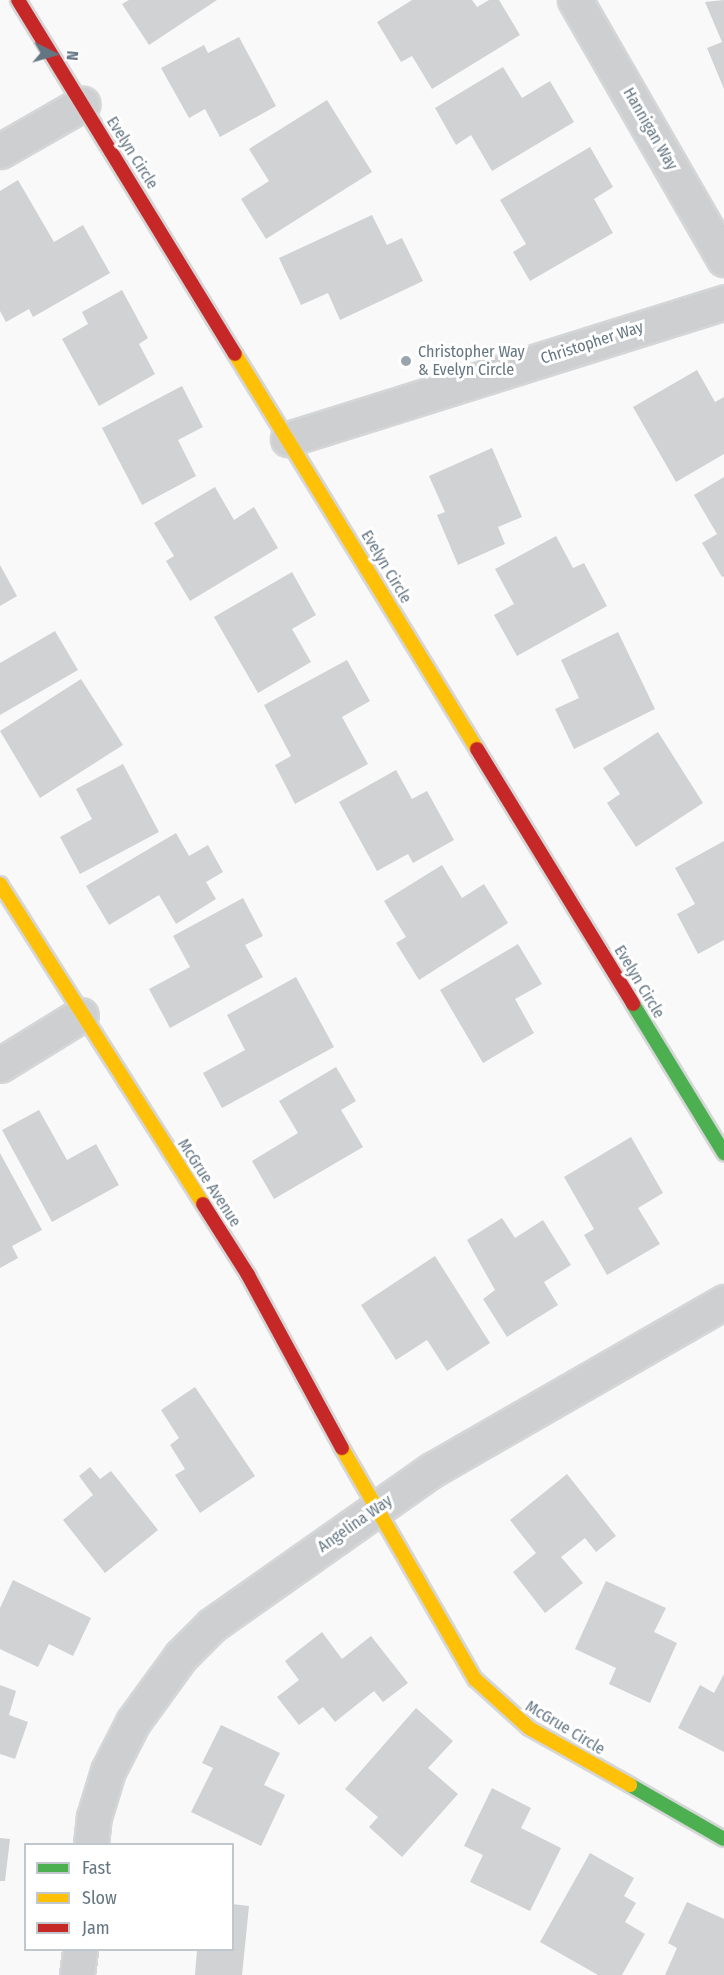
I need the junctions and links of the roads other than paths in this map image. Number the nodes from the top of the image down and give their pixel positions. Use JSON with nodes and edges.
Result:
{"nodes":[{"id":1,"x":18,"y":0,"type":"edge"},
{"id":2,"x":574,"y":0,"type":"edge"},
{"id":3,"x":82,"y":104,"type":"junction"},
{"id":4,"x":0,"y":151,"type":"edge"},
{"id":5,"x":724,"y":259,"type":"edge"},
{"id":6,"x":724,"y":302,"type":"edge"},
{"id":7,"x":288,"y":439,"type":"junction"},
{"id":8,"x":0,"y":884,"type":"edge"},
{"id":9,"x":81,"y":1015,"type":"junction"},
{"id":10,"x":0,"y":1065,"type":"edge"},
{"id":11,"x":724,"y":1153,"type":"edge"},
{"id":12,"x":724,"y":1302,"type":"edge"},
{"id":13,"x":375,"y":1509,"type":"junction"},
{"id":14,"x":724,"y":1839,"type":"edge"},
{"id":15,"x":91,"y":1843,"type":"edge"},
{"id":16,"x":80,"y":1951,"type":"edge"},
{"id":17,"x":77,"y":1975,"type":"edge"}],
"edges":[{"from":1,"to":3,"type":"street","name":"Evelyn Circle"},
{"from":2,"to":5,"type":"street","name":"Hannigan Way"},
{"from":3,"to":4,"type":"street"},
{"from":3,"to":7,"type":"street","name":"Evelyn Circle"},
{"from":6,"to":7,"type":"street","name":"Christopher Way"},
{"from":7,"to":11,"type":"street","name":"Evelyn Circle"},
{"from":8,"to":9,"type":"street","name":"McGrue Avenue"},
{"from":9,"to":10,"type":"street"},
{"from":9,"to":13,"type":"street","name":"McGrue Avenue"},
{"from":12,"to":13,"type":"street","name":"Angelina Way"},
{"from":13,"to":14,"type":"street","name":"McGrue Circle"},
{"from":13,"to":15,"type":"street","name":"Angelina Way"},
{"from":16,"to":17,"type":"street"}]}
